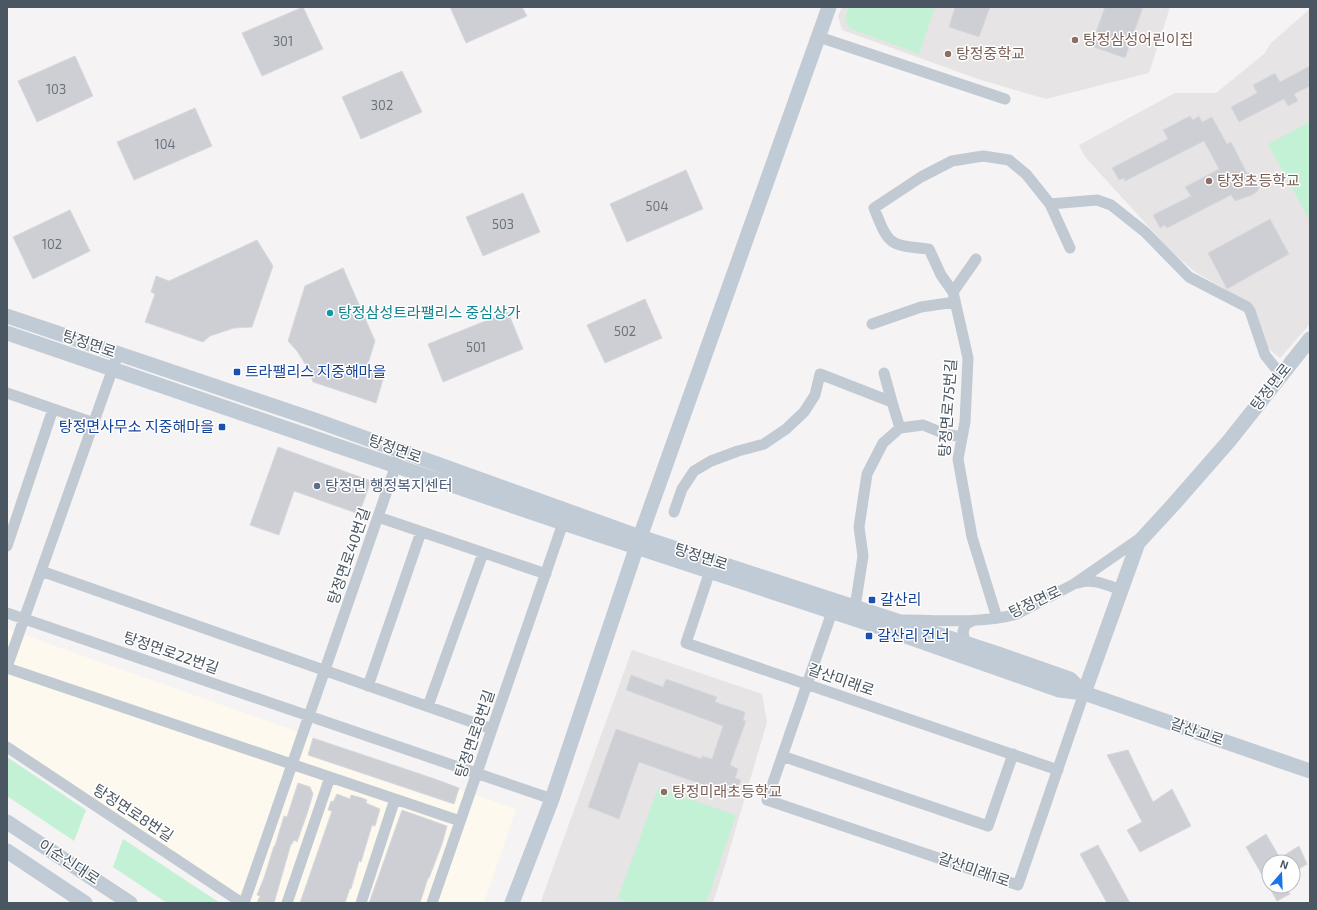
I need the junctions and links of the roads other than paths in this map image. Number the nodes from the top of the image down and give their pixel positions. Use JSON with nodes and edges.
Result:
{"nodes":[{"id":1,"x":829,"y":7,"type":"edge"},
{"id":2,"x":819,"y":37,"type":"junction"},
{"id":3,"x":1005,"y":100,"type":"dead end"},
{"id":4,"x":1050,"y":204,"type":"junction"},
{"id":5,"x":1070,"y":248,"type":"dead end"},
{"id":6,"x":976,"y":259,"type":"dead end"},
{"id":7,"x":954,"y":297,"type":"junction"},
{"id":8,"x":7,"y":316,"type":"edge"},
{"id":9,"x":872,"y":324,"type":"dead end"},
{"id":10,"x":7,"y":333,"type":"edge"},
{"id":11,"x":1310,"y":339,"type":"edge"},
{"id":12,"x":116,"y":361,"type":"junction"},
{"id":13,"x":884,"y":373,"type":"dead end"},
{"id":14,"x":1281,"y":375,"type":"junction"},
{"id":15,"x":7,"y":393,"type":"edge"},
{"id":16,"x":892,"y":402,"type":"junction"},
{"id":17,"x":53,"y":409,"type":"junction"},
{"id":18,"x":94,"y":423,"type":"junction"},
{"id":19,"x":900,"y":428,"type":"junction"},
{"id":20,"x":962,"y":437,"type":"junction"},
{"id":21,"x":399,"y":458,"type":"junction"},
{"id":22,"x":674,"y":512,"type":"dead end"},
{"id":23,"x":378,"y":517,"type":"junction"},
{"id":24,"x":563,"y":523,"type":"junction"},
{"id":25,"x":421,"y":532,"type":"junction"},
{"id":26,"x":1142,"y":537,"type":"junction"},
{"id":27,"x":638,"y":542,"type":"junction"},
{"id":28,"x":7,"y":546,"type":"edge"},
{"id":29,"x":483,"y":553,"type":"junction"},
{"id":30,"x":41,"y":571,"type":"junction"},
{"id":31,"x":710,"y":571,"type":"junction"},
{"id":32,"x":546,"y":574,"type":"junction"},
{"id":33,"x":1074,"y":584,"type":"junction"},
{"id":34,"x":1121,"y":590,"type":"junction"},
{"id":35,"x":855,"y":607,"type":"junction"},
{"id":36,"x":832,"y":612,"type":"junction"},
{"id":37,"x":7,"y":613,"type":"edge"},
{"id":38,"x":997,"y":618,"type":"junction"},
{"id":39,"x":24,"y":619,"type":"junction"},
{"id":40,"x":972,"y":621,"type":"junction"},
{"id":41,"x":889,"y":625,"type":"junction"},
{"id":42,"x":969,"y":645,"type":"junction"},
{"id":43,"x":7,"y":668,"type":"edge"},
{"id":44,"x":324,"y":670,"type":"junction"},
{"id":45,"x":807,"y":684,"type":"junction"},
{"id":46,"x":368,"y":686,"type":"junction"},
{"id":47,"x":1084,"y":693,"type":"junction"},
{"id":48,"x":428,"y":706,"type":"junction"},
{"id":49,"x":308,"y":716,"type":"junction"},
{"id":50,"x":492,"y":729,"type":"junction"},
{"id":51,"x":7,"y":747,"type":"edge"},
{"id":52,"x":1013,"y":754,"type":"junction"},
{"id":53,"x":782,"y":756,"type":"junction"},
{"id":54,"x":291,"y":764,"type":"junction"},
{"id":55,"x":1058,"y":770,"type":"junction"},
{"id":56,"x":1310,"y":771,"type":"edge"},
{"id":57,"x":477,"y":774,"type":"junction"},
{"id":58,"x":330,"y":777,"type":"junction"},
{"id":59,"x":395,"y":799,"type":"junction"},
{"id":60,"x":552,"y":799,"type":"junction"},
{"id":61,"x":460,"y":821,"type":"junction"},
{"id":62,"x":7,"y":822,"type":"edge"},
{"id":63,"x":7,"y":851,"type":"edge"},
{"id":64,"x":86,"y":903,"type":"edge"},
{"id":65,"x":130,"y":903,"type":"edge"},
{"id":66,"x":243,"y":903,"type":"edge"},
{"id":67,"x":287,"y":903,"type":"edge"},
{"id":68,"x":361,"y":903,"type":"edge"},
{"id":69,"x":432,"y":903,"type":"edge"},
{"id":70,"x":512,"y":903,"type":"edge"}],
"edges":[{"from":1,"to":2,"type":"main road"},
{"from":2,"to":3,"type":"street"},
{"from":2,"to":27,"type":"main road"},
{"from":4,"to":5,"type":"street"},
{"from":4,"to":7,"type":"street","name":"탕정면로75번길"},
{"from":4,"to":14,"type":"street"},
{"from":6,"to":7,"type":"street"},
{"from":7,"to":9,"type":"street"},
{"from":7,"to":20,"type":"street","name":"탕정면로75번길"},
{"from":8,"to":12,"type":"main road","name":"탕정면로"},
{"from":10,"to":12,"type":"main road","name":"탕정면로"},
{"from":11,"to":14,"type":"main road","name":"탕정면로"},
{"from":12,"to":18,"type":"street"},
{"from":12,"to":21,"type":"main road","name":"탕정면로"},
{"from":13,"to":16,"type":"street"},
{"from":14,"to":26,"type":"main road","name":"탕정면로"},
{"from":15,"to":17,"type":"street"},
{"from":16,"to":19,"type":"street"},
{"from":16,"to":22,"type":"street"},
{"from":17,"to":18,"type":"street"},
{"from":17,"to":28,"type":"street"},
{"from":18,"to":30,"type":"street"},
{"from":19,"to":20,"type":"street"},
{"from":19,"to":35,"type":"street"},
{"from":20,"to":38,"type":"street","name":"탕정면로75번길"},
{"from":21,"to":23,"type":"street","name":"탕정면로40번길"},
{"from":21,"to":24,"type":"main road","name":"탕정면로"},
{"from":21,"to":27,"type":"main road","name":"탕정면로"},
{"from":23,"to":25,"type":"street"},
{"from":23,"to":44,"type":"street","name":"탕정면로40번길"},
{"from":24,"to":27,"type":"main road","name":"탕정면로"},
{"from":24,"to":32,"type":"street","name":"탕정면로8번길"},
{"from":25,"to":29,"type":"street"},
{"from":25,"to":46,"type":"street"},
{"from":26,"to":33,"type":"street","name":"탕정면로"},
{"from":26,"to":34,"type":"main road","name":"갈산미래1로"},
{"from":27,"to":31,"type":"main road","name":"탕정면로"},
{"from":27,"to":35,"type":"main road","name":"탕정면로"},
{"from":27,"to":60,"type":"main road"},
{"from":29,"to":32,"type":"street"},
{"from":29,"to":48,"type":"street"},
{"from":30,"to":39,"type":"street"},
{"from":30,"to":44,"type":"street"},
{"from":31,"to":36,"type":"main road","name":"탕정면로"},
{"from":31,"to":45,"type":"street","name":"갈산미래로"},
{"from":32,"to":50,"type":"street","name":"탕정면로8번길"},
{"from":33,"to":34,"type":"street"},
{"from":33,"to":38,"type":"street","name":"탕정면로"},
{"from":34,"to":47,"type":"main road","name":"갈산미래1로"},
{"from":35,"to":41,"type":"main road","name":"탕정면로"},
{"from":36,"to":41,"type":"main road","name":"탕정면로"},
{"from":36,"to":45,"type":"street","name":"갈산미래1로"},
{"from":37,"to":39,"type":"street","name":"탕정면로22번길"},
{"from":38,"to":40,"type":"street","name":"탕정면로"},
{"from":39,"to":43,"type":"street"},
{"from":39,"to":49,"type":"street","name":"탕정면로22번길"},
{"from":40,"to":41,"type":"street","name":"탕정면로"},
{"from":40,"to":42,"type":"street"},
{"from":41,"to":42,"type":"main road"},
{"from":41,"to":47,"type":"main road"},
{"from":42,"to":47,"type":"main road"},
{"from":43,"to":54,"type":"street"},
{"from":44,"to":46,"type":"street"},
{"from":44,"to":49,"type":"street","name":"탕정면로40번길"},
{"from":45,"to":52,"type":"street","name":"갈산미래로"},
{"from":45,"to":53,"type":"street","name":"갈산미래1로"},
{"from":46,"to":48,"type":"street"},
{"from":47,"to":55,"type":"street","name":"갈산미래1로"},
{"from":47,"to":56,"type":"main road","name":"갈산교로"},
{"from":48,"to":50,"type":"street"},
{"from":49,"to":54,"type":"street","name":"탕정면로40번길"},
{"from":49,"to":57,"type":"street"},
{"from":50,"to":57,"type":"street","name":"탕정면로8번길"},
{"from":51,"to":66,"type":"street","name":"탕정면로8번길"},
{"from":52,"to":53,"type":"street"},
{"from":52,"to":55,"type":"street","name":"갈산미래로"},
{"from":53,"to":55,"type":"street","name":"갈산미래1로"},
{"from":54,"to":58,"type":"street"},
{"from":54,"to":66,"type":"street","name":"탕정면로40번길"},
{"from":57,"to":60,"type":"street"},
{"from":57,"to":61,"type":"street","name":"탕정면로8번길"},
{"from":58,"to":59,"type":"street"},
{"from":58,"to":67,"type":"street"},
{"from":59,"to":61,"type":"street"},
{"from":59,"to":68,"type":"street"},
{"from":60,"to":70,"type":"main road"},
{"from":61,"to":69,"type":"street","name":"탕정면로8번길"},
{"from":62,"to":65,"type":"main road","name":"이순신대로"},
{"from":63,"to":64,"type":"main road","name":"이순신대로"}]}
